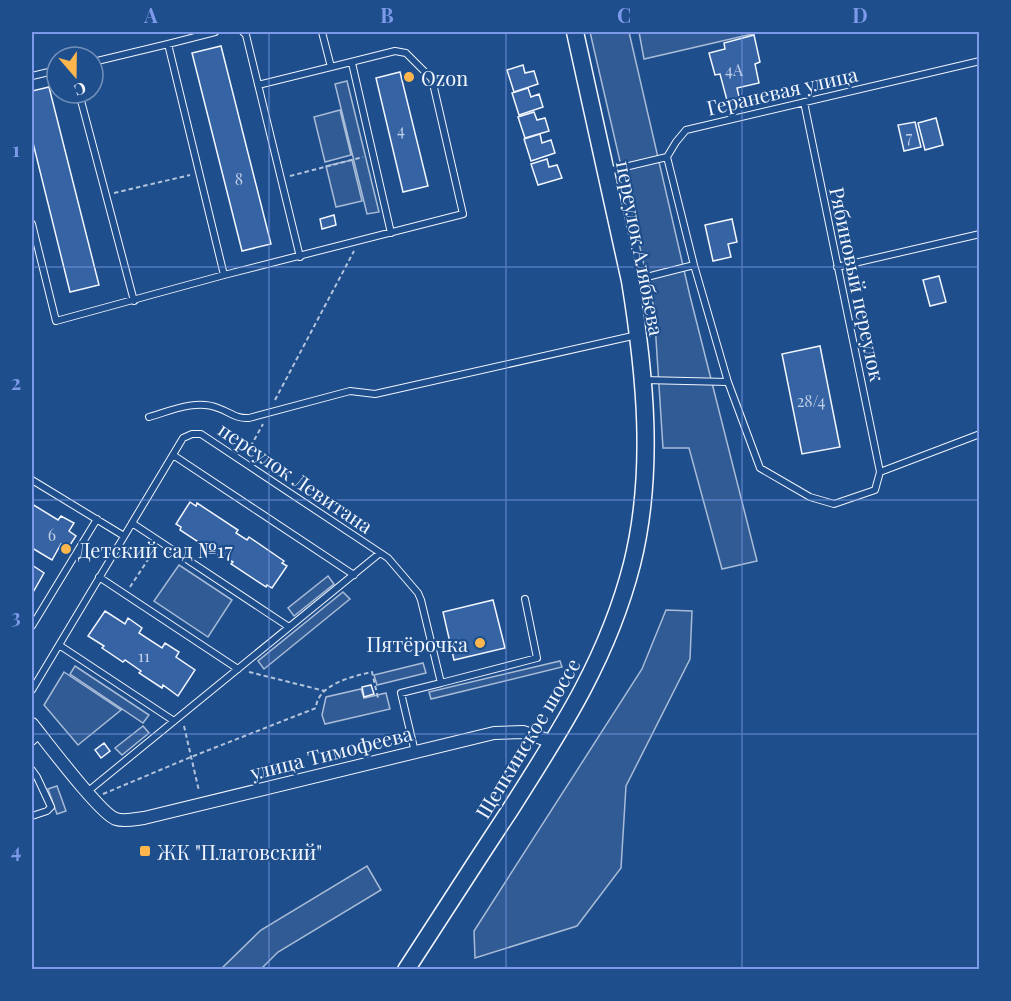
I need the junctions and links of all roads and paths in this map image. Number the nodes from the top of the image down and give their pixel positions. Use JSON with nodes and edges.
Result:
{"nodes":[{"id":1,"x":215,"y":32,"type":"edge"},
{"id":2,"x":243,"y":32,"type":"edge"},
{"id":3,"x":322,"y":32,"type":"edge"},
{"id":4,"x":575,"y":32,"type":"edge"},
{"id":5,"x":168,"y":44,"type":"junction"},
{"id":6,"x":105,"y":59,"type":"edge"},
{"id":7,"x":980,"y":62,"type":"edge"},
{"id":8,"x":352,"y":63,"type":"junction"},
{"id":9,"x":331,"y":67,"type":"junction"},
{"id":10,"x":258,"y":85,"type":"junction"},
{"id":11,"x":804,"y":102,"type":"junction"},
{"id":12,"x":82,"y":105,"type":"edge"},
{"id":13,"x":373,"y":155,"type":"junction"},
{"id":14,"x":667,"y":157,"type":"junction"},
{"id":15,"x":606,"y":171,"type":"junction"},
{"id":16,"x":199,"y":173,"type":"junction"},
{"id":17,"x":282,"y":179,"type":"junction"},
{"id":18,"x":106,"y":195,"type":"junction"},
{"id":19,"x":32,"y":224,"type":"edge"},
{"id":20,"x":391,"y":233,"type":"junction"},
{"id":21,"x":980,"y":234,"type":"edge"},
{"id":22,"x":360,"y":241,"type":"junction"},
{"id":23,"x":300,"y":257,"type":"junction"},
{"id":24,"x":694,"y":265,"type":"junction"},
{"id":25,"x":837,"y":267,"type":"junction"},
{"id":26,"x":224,"y":275,"type":"junction"},
{"id":27,"x":630,"y":281,"type":"junction"},
{"id":28,"x":134,"y":301,"type":"junction"},
{"id":29,"x":638,"y":335,"type":"junction"},
{"id":30,"x":643,"y":380,"type":"junction"},
{"id":31,"x":728,"y":382,"type":"junction"},
{"id":32,"x":268,"y":413,"type":"junction"},
{"id":33,"x":149,"y":417,"type":"dead end"},
{"id":34,"x":980,"y":434,"type":"edge"},
{"id":35,"x":173,"y":455,"type":"junction"},
{"id":36,"x":242,"y":461,"type":"junction"},
{"id":37,"x":880,"y":472,"type":"junction"},
{"id":38,"x":645,"y":474,"type":"joint"},
{"id":39,"x":32,"y":480,"type":"edge"},
{"id":40,"x":97,"y":519,"type":"junction"},
{"id":41,"x":132,"y":523,"type":"junction"},
{"id":42,"x":124,"y":536,"type":"junction"},
{"id":43,"x":160,"y":542,"type":"junction"},
{"id":44,"x":380,"y":553,"type":"junction"},
{"id":45,"x":354,"y":575,"type":"junction"},
{"id":46,"x":99,"y":577,"type":"junction"},
{"id":47,"x":125,"y":594,"type":"junction"},
{"id":48,"x":525,"y":599,"type":"dead end"},
{"id":49,"x":32,"y":626,"type":"edge"},
{"id":50,"x":289,"y":627,"type":"junction"},
{"id":51,"x":59,"y":645,"type":"junction"},
{"id":52,"x":238,"y":669,"type":"junction"},
{"id":53,"x":441,"y":683,"type":"junction"},
{"id":54,"x":32,"y":690,"type":"edge"},
{"id":55,"x":326,"y":691,"type":"junction"},
{"id":56,"x":378,"y":698,"type":"dead end"},
{"id":57,"x":182,"y":715,"type":"junction"},
{"id":58,"x":174,"y":721,"type":"junction"},
{"id":59,"x":32,"y":724,"type":"edge"},
{"id":60,"x":36,"y":739,"type":"edge"},
{"id":61,"x":553,"y":742,"type":"junction"},
{"id":62,"x":415,"y":752,"type":"junction"},
{"id":63,"x":191,"y":757,"type":"junction"},
{"id":64,"x":32,"y":770,"type":"edge"},
{"id":65,"x":90,"y":795,"type":"junction"},
{"id":66,"x":202,"y":804,"type":"junction"},
{"id":67,"x":32,"y":816,"type":"edge"},
{"id":68,"x":406,"y":969,"type":"edge"}],
"edges":[{"from":1,"to":5,"type":"lane"},
{"from":2,"to":10,"type":"lane"},
{"from":3,"to":9,"type":"lane"},
{"from":4,"to":15,"type":"main road","name":"переулок Алябьева"},
{"from":5,"to":6,"type":"lane"},
{"from":5,"to":16,"type":"lane"},
{"from":7,"to":11,"type":"lane","name":"Гераневая улица"},
{"from":8,"to":9,"type":"lane"},
{"from":8,"to":13,"type":"lane"},
{"from":8,"to":20,"type":"lane"},
{"from":9,"to":10,"type":"lane"},
{"from":10,"to":17,"type":"lane"},
{"from":11,"to":14,"type":"lane","name":"Гераневая улица"},
{"from":11,"to":25,"type":"lane","name":"Рябиновый переулок"},
{"from":12,"to":18,"type":"lane"},
{"from":13,"to":17,"type":"path"},
{"from":13,"to":20,"type":"lane"},
{"from":14,"to":15,"type":"lane"},
{"from":14,"to":24,"type":"lane"},
{"from":15,"to":27,"type":"main road","name":"переулок Алябьева"},
{"from":16,"to":18,"type":"path"},
{"from":16,"to":26,"type":"lane"},
{"from":17,"to":23,"type":"lane"},
{"from":18,"to":28,"type":"lane"},
{"from":19,"to":28,"type":"lane"},
{"from":20,"to":22,"type":"lane"},
{"from":21,"to":25,"type":"lane"},
{"from":22,"to":23,"type":"lane"},
{"from":22,"to":32,"type":"path"},
{"from":23,"to":26,"type":"lane"},
{"from":24,"to":27,"type":"lane"},
{"from":24,"to":31,"type":"lane"},
{"from":25,"to":37,"type":"lane","name":"Рябиновый переулок"},
{"from":26,"to":28,"type":"lane"},
{"from":27,"to":29,"type":"main road","name":"переулок Алябьева"},
{"from":29,"to":30,"type":"main road","name":"переулок Алябьева"},
{"from":29,"to":32,"type":"lane"},
{"from":30,"to":31,"type":"lane"},
{"from":30,"to":38,"type":"main road","name":"переулок Алябьева"},
{"from":31,"to":37,"type":"lane"},
{"from":32,"to":33,"type":"lane"},
{"from":32,"to":36,"type":"path"},
{"from":34,"to":37,"type":"lane"},
{"from":35,"to":36,"type":"lane","name":"переулок Левитана"},
{"from":35,"to":41,"type":"lane"},
{"from":35,"to":45,"type":"lane"},
{"from":36,"to":44,"type":"lane","name":"переулок Левитана"},
{"from":38,"to":61,"type":"main road","name":"Щепкинское шоссе"},
{"from":39,"to":40,"type":"lane"},
{"from":40,"to":42,"type":"lane"},
{"from":40,"to":49,"type":"lane"},
{"from":41,"to":42,"type":"lane"},
{"from":41,"to":43,"type":"lane"},
{"from":42,"to":46,"type":"lane"},
{"from":43,"to":47,"type":"path"},
{"from":43,"to":50,"type":"lane"},
{"from":44,"to":45,"type":"lane"},
{"from":44,"to":53,"type":"lane","name":"переулок Левитана"},
{"from":45,"to":50,"type":"lane"},
{"from":46,"to":47,"type":"lane"},
{"from":46,"to":51,"type":"lane"},
{"from":47,"to":52,"type":"lane"},
{"from":48,"to":53,"type":"lane"},
{"from":50,"to":52,"type":"lane"},
{"from":51,"to":54,"type":"lane"},
{"from":51,"to":58,"type":"lane"},
{"from":52,"to":55,"type":"path"},
{"from":52,"to":57,"type":"lane"},
{"from":53,"to":62,"type":"lane"},
{"from":55,"to":56,"type":"path"},
{"from":55,"to":63,"type":"path"},
{"from":57,"to":58,"type":"lane"},
{"from":57,"to":63,"type":"path"},
{"from":58,"to":65,"type":"lane"},
{"from":59,"to":60,"type":"street"},
{"from":60,"to":65,"type":"street"},
{"from":61,"to":62,"type":"street","name":"улица Тимофеева"},
{"from":61,"to":68,"type":"main road","name":"Щепкинское шоссе"},
{"from":62,"to":66,"type":"street","name":"улица Тимофеева"},
{"from":63,"to":65,"type":"path"},
{"from":63,"to":66,"type":"path"},
{"from":64,"to":67,"type":"lane"},
{"from":65,"to":66,"type":"street","name":"улица Тимофеева"}]}
